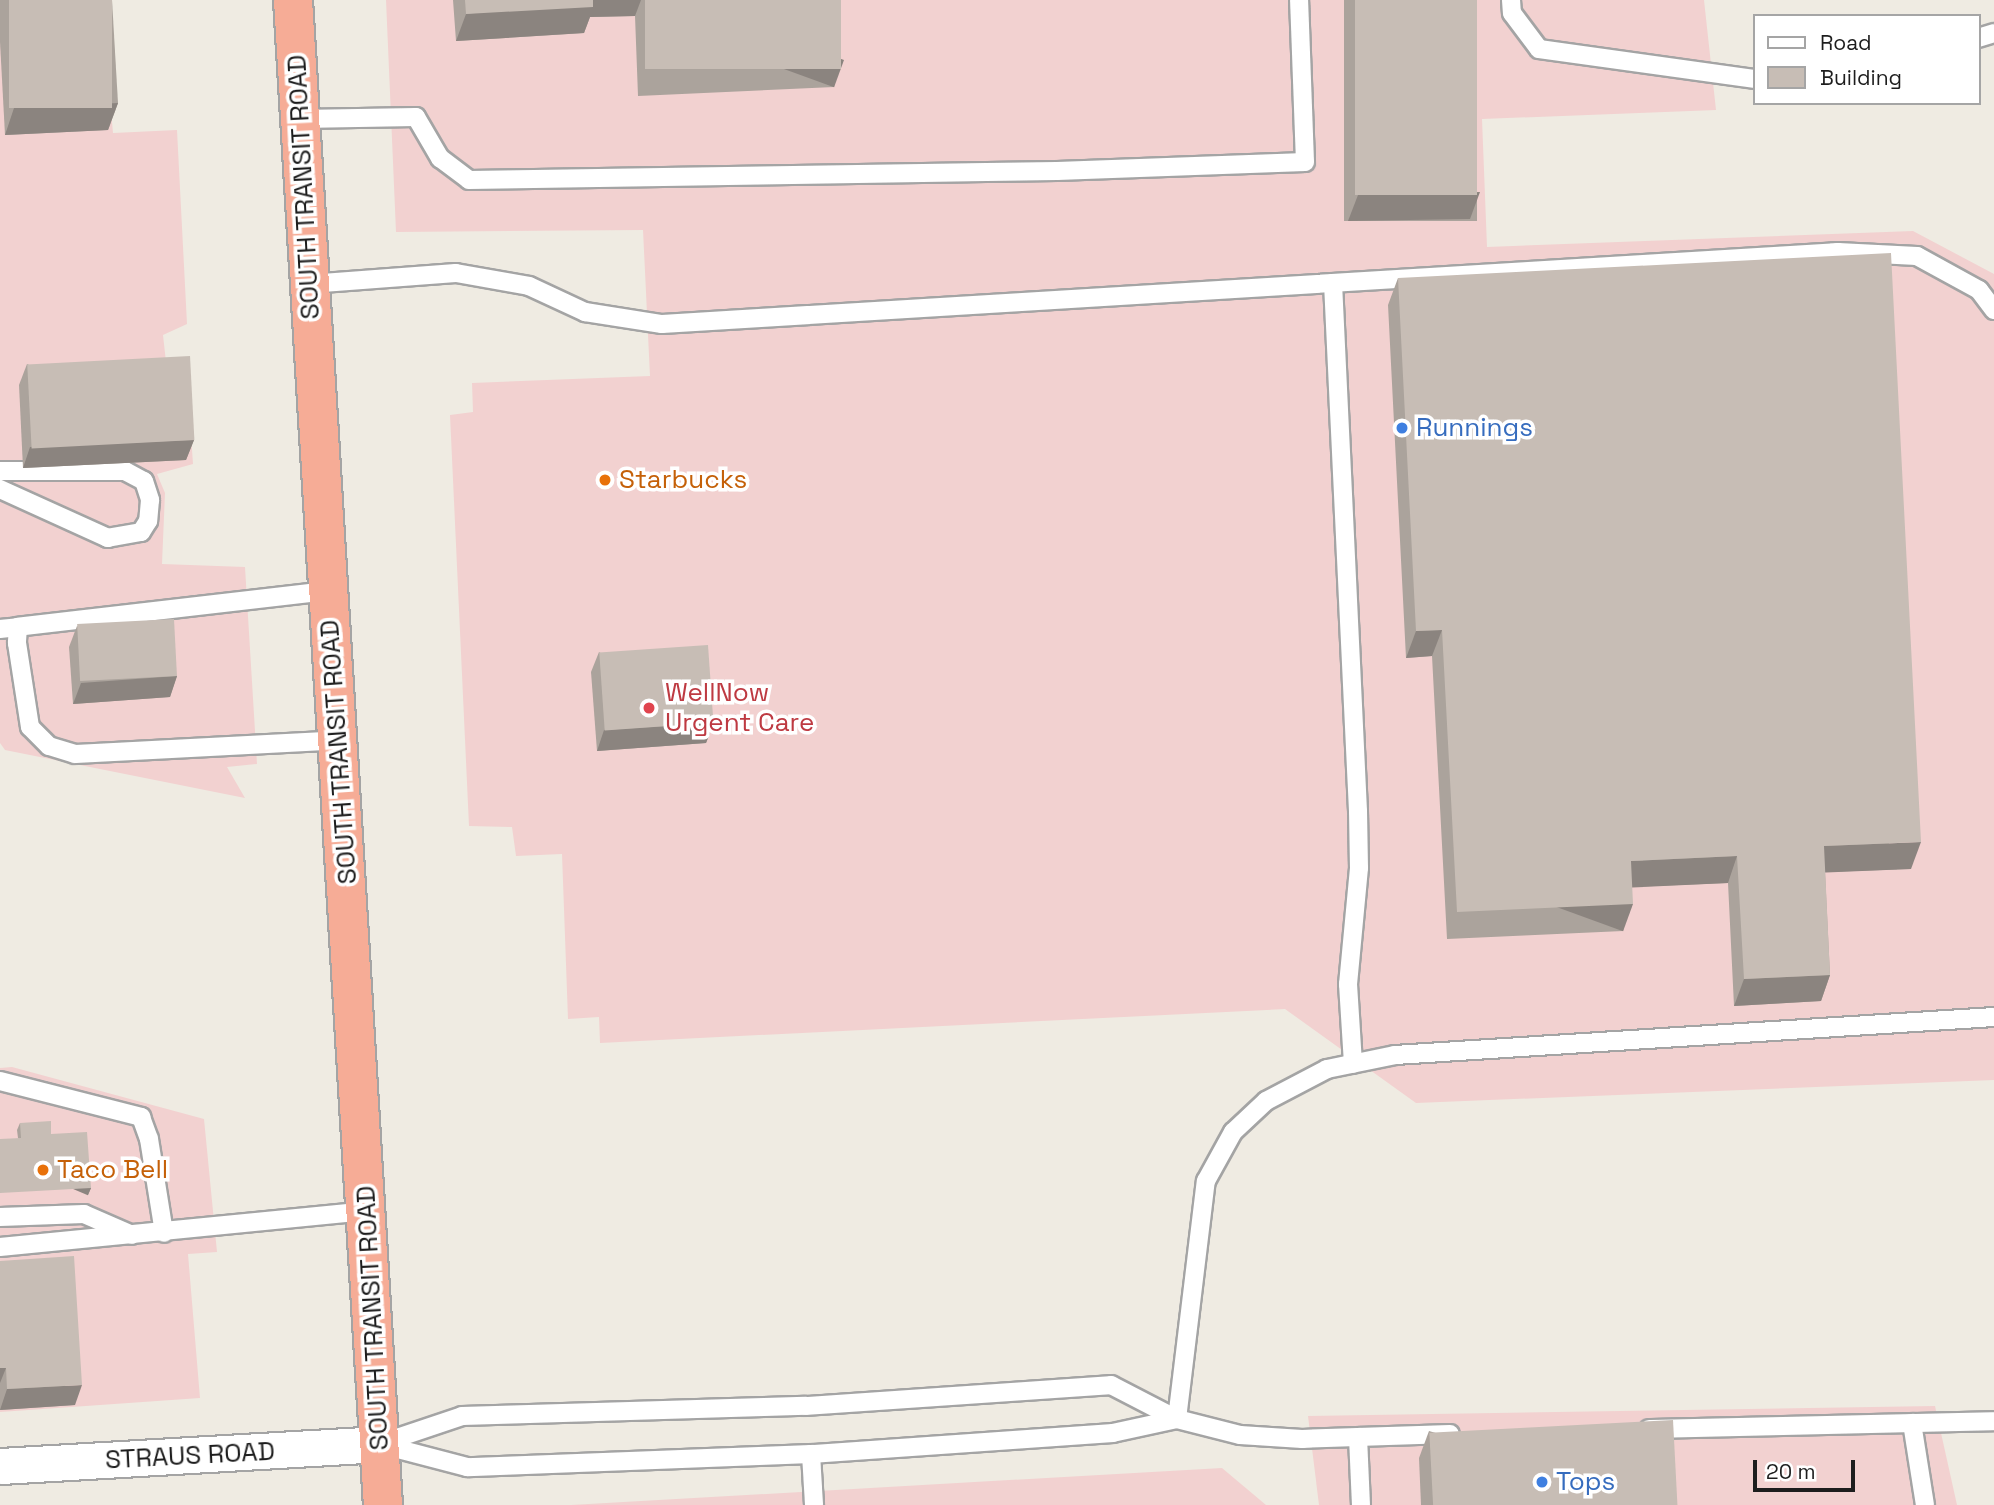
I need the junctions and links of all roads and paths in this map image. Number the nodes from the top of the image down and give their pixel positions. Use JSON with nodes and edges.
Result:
{"nodes":[{"id":1,"x":293,"y":0,"type":"edge"},
{"id":2,"x":1299,"y":0,"type":"edge"},
{"id":3,"x":1511,"y":0,"type":"edge"},
{"id":4,"x":1752,"y":79,"type":"edge"},
{"id":5,"x":300,"y":119,"type":"junction"},
{"id":6,"x":1333,"y":283,"type":"junction"},
{"id":7,"x":309,"y":284,"type":"junction"},
{"id":8,"x":1994,"y":310,"type":"edge"},
{"id":9,"x":0,"y":471,"type":"edge"},
{"id":10,"x":0,"y":489,"type":"edge"},
{"id":11,"x":327,"y":591,"type":"junction"},
{"id":12,"x":18,"y":627,"type":"junction"},
{"id":13,"x":0,"y":629,"type":"edge"},
{"id":14,"x":340,"y":740,"type":"junction"},
{"id":15,"x":1994,"y":1017,"type":"edge"},
{"id":16,"x":1353,"y":1064,"type":"junction"},
{"id":17,"x":0,"y":1081,"type":"edge"},
{"id":18,"x":368,"y":1211,"type":"junction"},
{"id":19,"x":0,"y":1217,"type":"edge"},
{"id":20,"x":163,"y":1233,"type":"junction"},
{"id":21,"x":134,"y":1236,"type":"junction"},
{"id":22,"x":0,"y":1247,"type":"edge"},
{"id":23,"x":1177,"y":1419,"type":"junction"},
{"id":24,"x":1994,"y":1421,"type":"edge"},
{"id":25,"x":1912,"y":1423,"type":"junction"},
{"id":26,"x":1636,"y":1430,"type":"edge"},
{"id":27,"x":1470,"y":1434,"type":"edge"},
{"id":28,"x":1358,"y":1437,"type":"junction"},
{"id":29,"x":379,"y":1444,"type":"junction"},
{"id":30,"x":811,"y":1454,"type":"junction"},
{"id":31,"x":0,"y":1466,"type":"edge"},
{"id":32,"x":383,"y":1505,"type":"edge"},
{"id":33,"x":814,"y":1505,"type":"edge"},
{"id":34,"x":1361,"y":1505,"type":"edge"},
{"id":35,"x":1925,"y":1505,"type":"edge"}],
"edges":[{"from":1,"to":5,"type":"highway","name":"SOUTH TRANSIT ROAD"},
{"from":2,"to":5,"type":"lane"},
{"from":3,"to":4,"type":"lane"},
{"from":5,"to":7,"type":"highway","name":"SOUTH TRANSIT ROAD"},
{"from":6,"to":7,"type":"lane"},
{"from":6,"to":8,"type":"lane"},
{"from":6,"to":16,"type":"lane"},
{"from":7,"to":11,"type":"highway","name":"SOUTH TRANSIT ROAD"},
{"from":9,"to":10,"type":"lane"},
{"from":11,"to":12,"type":"lane"},
{"from":11,"to":14,"type":"highway","name":"SOUTH TRANSIT ROAD"},
{"from":12,"to":13,"type":"lane"},
{"from":12,"to":14,"type":"lane"},
{"from":14,"to":18,"type":"highway","name":"SOUTH TRANSIT ROAD"},
{"from":15,"to":16,"type":"lane"},
{"from":16,"to":23,"type":"lane"},
{"from":17,"to":20,"type":"lane"},
{"from":18,"to":20,"type":"lane"},
{"from":18,"to":29,"type":"highway","name":"SOUTH TRANSIT ROAD"},
{"from":19,"to":21,"type":"lane"},
{"from":20,"to":21,"type":"lane"},
{"from":21,"to":22,"type":"lane"},
{"from":23,"to":28,"type":"lane"},
{"from":23,"to":29,"type":"lane"},
{"from":23,"to":30,"type":"lane"},
{"from":24,"to":25,"type":"lane"},
{"from":25,"to":26,"type":"lane"},
{"from":25,"to":35,"type":"lane"},
{"from":27,"to":28,"type":"lane"},
{"from":28,"to":34,"type":"lane"},
{"from":29,"to":30,"type":"lane"},
{"from":29,"to":31,"type":"street","name":"STRAUS ROAD"},
{"from":29,"to":32,"type":"highway","name":"SOUTH TRANSIT ROAD"},
{"from":30,"to":33,"type":"lane"}]}
